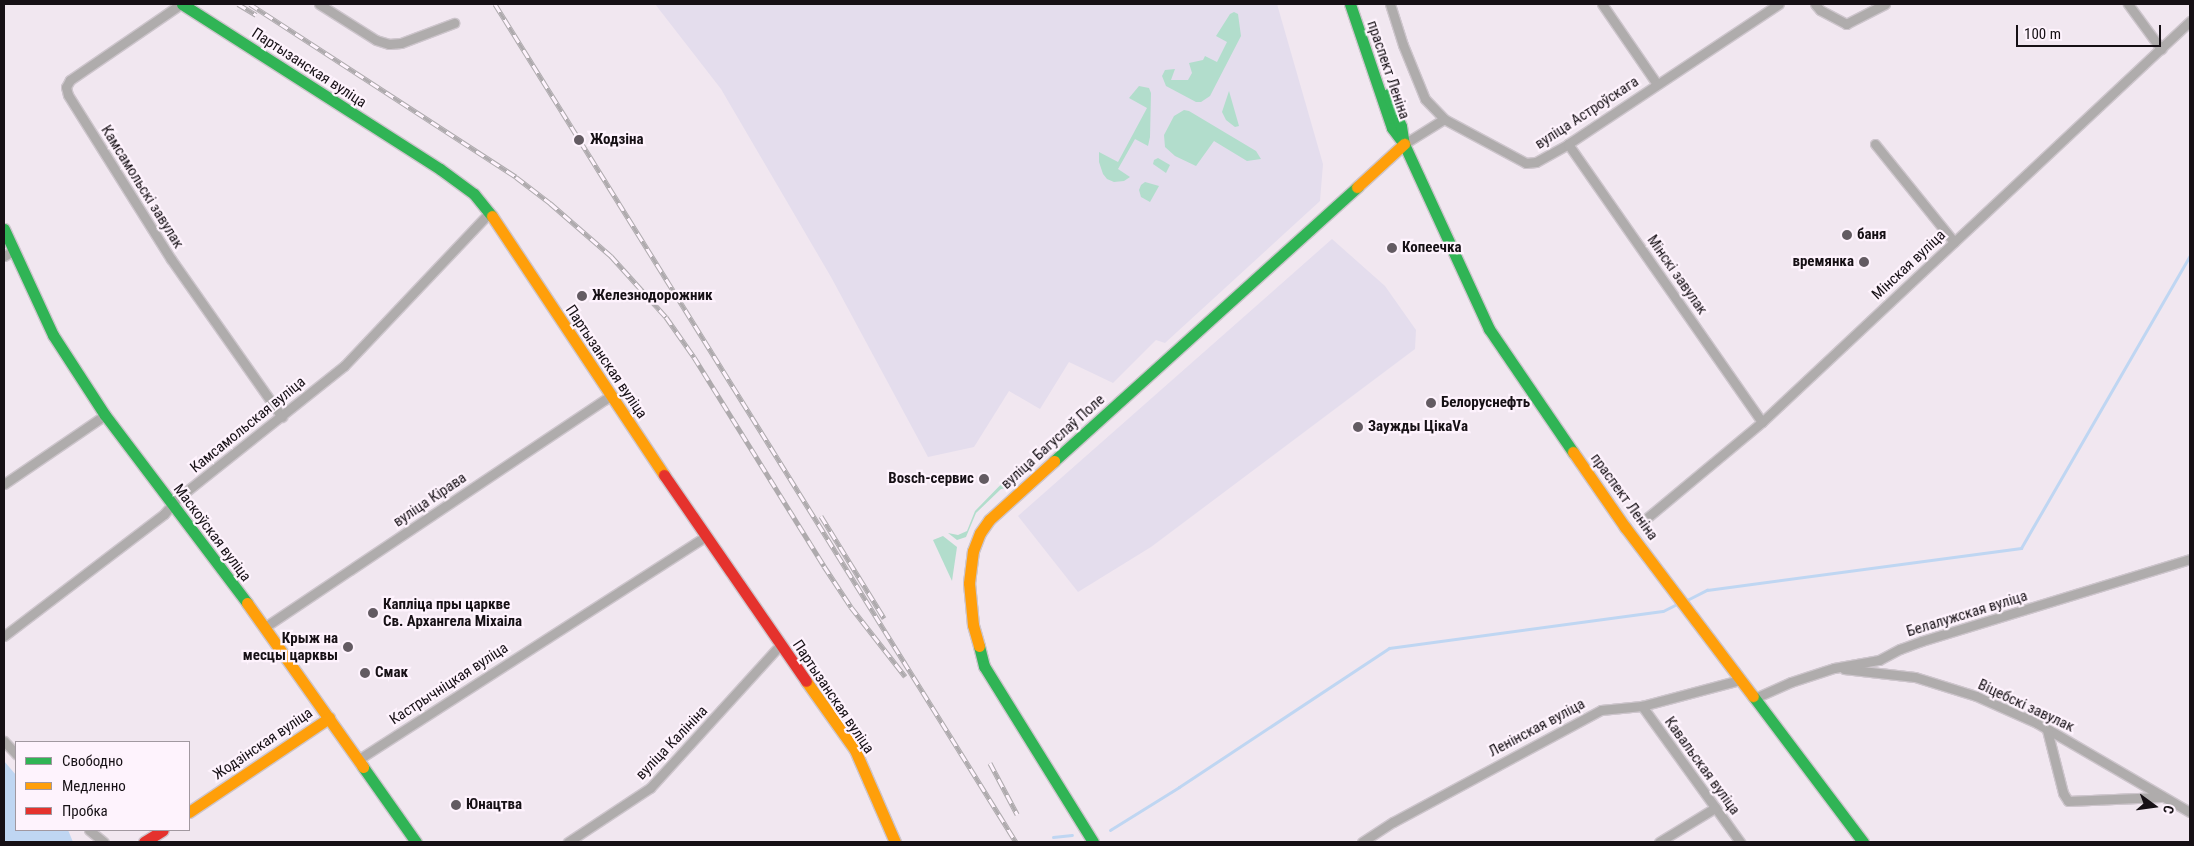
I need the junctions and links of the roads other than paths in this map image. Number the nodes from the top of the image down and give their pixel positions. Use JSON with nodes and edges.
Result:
{"nodes":[{"id":1,"x":182,"y":4,"type":"edge"},
{"id":2,"x":319,"y":4,"type":"edge"},
{"id":3,"x":1350,"y":4,"type":"edge"},
{"id":4,"x":1357,"y":4,"type":"edge"},
{"id":5,"x":1390,"y":4,"type":"edge"},
{"id":6,"x":1602,"y":4,"type":"edge"},
{"id":7,"x":1779,"y":4,"type":"edge"},
{"id":8,"x":1815,"y":4,"type":"edge"},
{"id":9,"x":1885,"y":4,"type":"edge"},
{"id":10,"x":2128,"y":4,"type":"edge"},
{"id":11,"x":2190,"y":21,"type":"edge"},
{"id":12,"x":454,"y":23,"type":"dead end"},
{"id":13,"x":2161,"y":49,"type":"junction"},
{"id":14,"x":1657,"y":84,"type":"junction"},
{"id":15,"x":1444,"y":119,"type":"junction"},
{"id":16,"x":1404,"y":144,"type":"junction"},
{"id":17,"x":1568,"y":144,"type":"junction"},
{"id":18,"x":1875,"y":144,"type":"dead end"},
{"id":19,"x":490,"y":212,"type":"junction"},
{"id":20,"x":4,"y":229,"type":"edge"},
{"id":21,"x":1954,"y":242,"type":"junction"},
{"id":22,"x":8,"y":253,"type":"edge"},
{"id":23,"x":610,"y":396,"type":"junction"},
{"id":24,"x":105,"y":415,"type":"junction"},
{"id":25,"x":282,"y":417,"type":"junction"},
{"id":26,"x":1762,"y":422,"type":"junction"},
{"id":27,"x":4,"y":484,"type":"edge"},
{"id":28,"x":171,"y":505,"type":"junction"},
{"id":29,"x":1642,"y":522,"type":"dead end"},
{"id":30,"x":706,"y":536,"type":"junction"},
{"id":31,"x":2190,"y":559,"type":"edge"},
{"id":32,"x":265,"y":627,"type":"junction"},
{"id":33,"x":4,"y":636,"type":"edge"},
{"id":34,"x":780,"y":645,"type":"junction"},
{"id":35,"x":1834,"y":668,"type":"junction"},
{"id":36,"x":1740,"y":680,"type":"junction"},
{"id":37,"x":1755,"y":698,"type":"junction"},
{"id":38,"x":1642,"y":706,"type":"junction"},
{"id":39,"x":329,"y":718,"type":"junction"},
{"id":40,"x":2047,"y":730,"type":"junction"},
{"id":41,"x":4,"y":741,"type":"edge"},
{"id":42,"x":15,"y":753,"type":"edge"},
{"id":43,"x":359,"y":759,"type":"junction"},
{"id":44,"x":2161,"y":797,"type":"junction"},
{"id":45,"x":1715,"y":808,"type":"junction"},
{"id":46,"x":190,"y":811,"type":"edge"},
{"id":47,"x":2190,"y":812,"type":"edge"},
{"id":48,"x":90,"y":831,"type":"edge"},
{"id":49,"x":161,"y":831,"type":"edge"},
{"id":50,"x":104,"y":842,"type":"edge"},
{"id":51,"x":144,"y":842,"type":"edge"},
{"id":52,"x":416,"y":842,"type":"edge"},
{"id":53,"x":568,"y":842,"type":"edge"},
{"id":54,"x":895,"y":842,"type":"edge"},
{"id":55,"x":1094,"y":842,"type":"edge"},
{"id":56,"x":1362,"y":842,"type":"edge"},
{"id":57,"x":1659,"y":842,"type":"edge"},
{"id":58,"x":1740,"y":842,"type":"edge"},
{"id":59,"x":1863,"y":842,"type":"edge"}],
"edges":[{"from":1,"to":19,"type":"main road","name":"Партызанская вуліца"},
{"from":1,"to":25,"type":"street","name":"Камсамольскі завулак"},
{"from":2,"to":12,"type":"street"},
{"from":3,"to":16,"type":"main road","name":"праспект Леніна"},
{"from":4,"to":16,"type":"main road","name":"праспект Леніна"},
{"from":5,"to":15,"type":"street"},
{"from":6,"to":14,"type":"street"},
{"from":7,"to":14,"type":"street","name":"вуліца Астроўскага"},
{"from":8,"to":9,"type":"street"},
{"from":10,"to":13,"type":"street"},
{"from":11,"to":13,"type":"street","name":"Мінская вуліца"},
{"from":13,"to":21,"type":"street","name":"Мінская вуліца"},
{"from":14,"to":17,"type":"street","name":"вуліца Астроўскага"},
{"from":15,"to":16,"type":"street"},
{"from":15,"to":17,"type":"street","name":"вуліца Астроўскага"},
{"from":16,"to":36,"type":"main road","name":"праспект Леніна"},
{"from":16,"to":55,"type":"main road","name":"вуліца Багуслаў Поле"},
{"from":17,"to":26,"type":"street","name":"Мінскі завулак"},
{"from":18,"to":21,"type":"street"},
{"from":19,"to":23,"type":"main road","name":"Партызанская вуліца"},
{"from":19,"to":25,"type":"street","name":"Камсамольская вуліца"},
{"from":20,"to":22,"type":"main road","name":"Маскоўская вуліца"},
{"from":21,"to":26,"type":"street","name":"Мінская вуліца"},
{"from":22,"to":24,"type":"main road","name":"Маскоўская вуліца"},
{"from":23,"to":30,"type":"main road","name":"Партызанская вуліца"},
{"from":23,"to":32,"type":"street","name":"вуліца Кірава"},
{"from":24,"to":27,"type":"street"},
{"from":24,"to":28,"type":"main road","name":"Маскоўская вуліца"},
{"from":25,"to":28,"type":"street","name":"Камсамольская вуліца"},
{"from":26,"to":29,"type":"street","name":"Мінская вуліца"},
{"from":28,"to":32,"type":"main road","name":"Маскоўская вуліца"},
{"from":28,"to":33,"type":"street","name":"Камсамольская вуліца"},
{"from":30,"to":34,"type":"main road","name":"Партызанская вуліца"},
{"from":30,"to":43,"type":"street","name":"Кастрычніцкая вуліца"},
{"from":31,"to":35,"type":"street","name":"Белалужская вуліца"},
{"from":32,"to":39,"type":"main road","name":"Маскоўская вуліца"},
{"from":34,"to":53,"type":"street","name":"вуліца Калініна"},
{"from":34,"to":54,"type":"main road","name":"Партызанская вуліца"},
{"from":35,"to":37,"type":"street","name":"Белалужская вуліца"},
{"from":35,"to":40,"type":"street","name":"Віцебскі завулак"},
{"from":36,"to":37,"type":"main road","name":"праспект Леніна"},
{"from":36,"to":38,"type":"street","name":"Ленінская вуліца"},
{"from":37,"to":59,"type":"main road","name":"праспект Леніна"},
{"from":38,"to":45,"type":"street","name":"Кавальская вуліца"},
{"from":38,"to":56,"type":"street","name":"Ленінская вуліца"},
{"from":39,"to":43,"type":"main road","name":"Маскоўская вуліца"},
{"from":39,"to":46,"type":"main road","name":"Жодзінская вуліца"},
{"from":40,"to":44,"type":"street","name":"Віцебскі завулак"},
{"from":40,"to":44,"type":"street"},
{"from":41,"to":42,"type":"street"},
{"from":43,"to":52,"type":"main road","name":"Маскоўская вуліца"},
{"from":44,"to":47,"type":"street","name":"Віцебскі завулак"},
{"from":45,"to":57,"type":"street"},
{"from":45,"to":58,"type":"street","name":"Кавальская вуліца"},
{"from":48,"to":50,"type":"street"},
{"from":49,"to":51,"type":"main road"}]}
